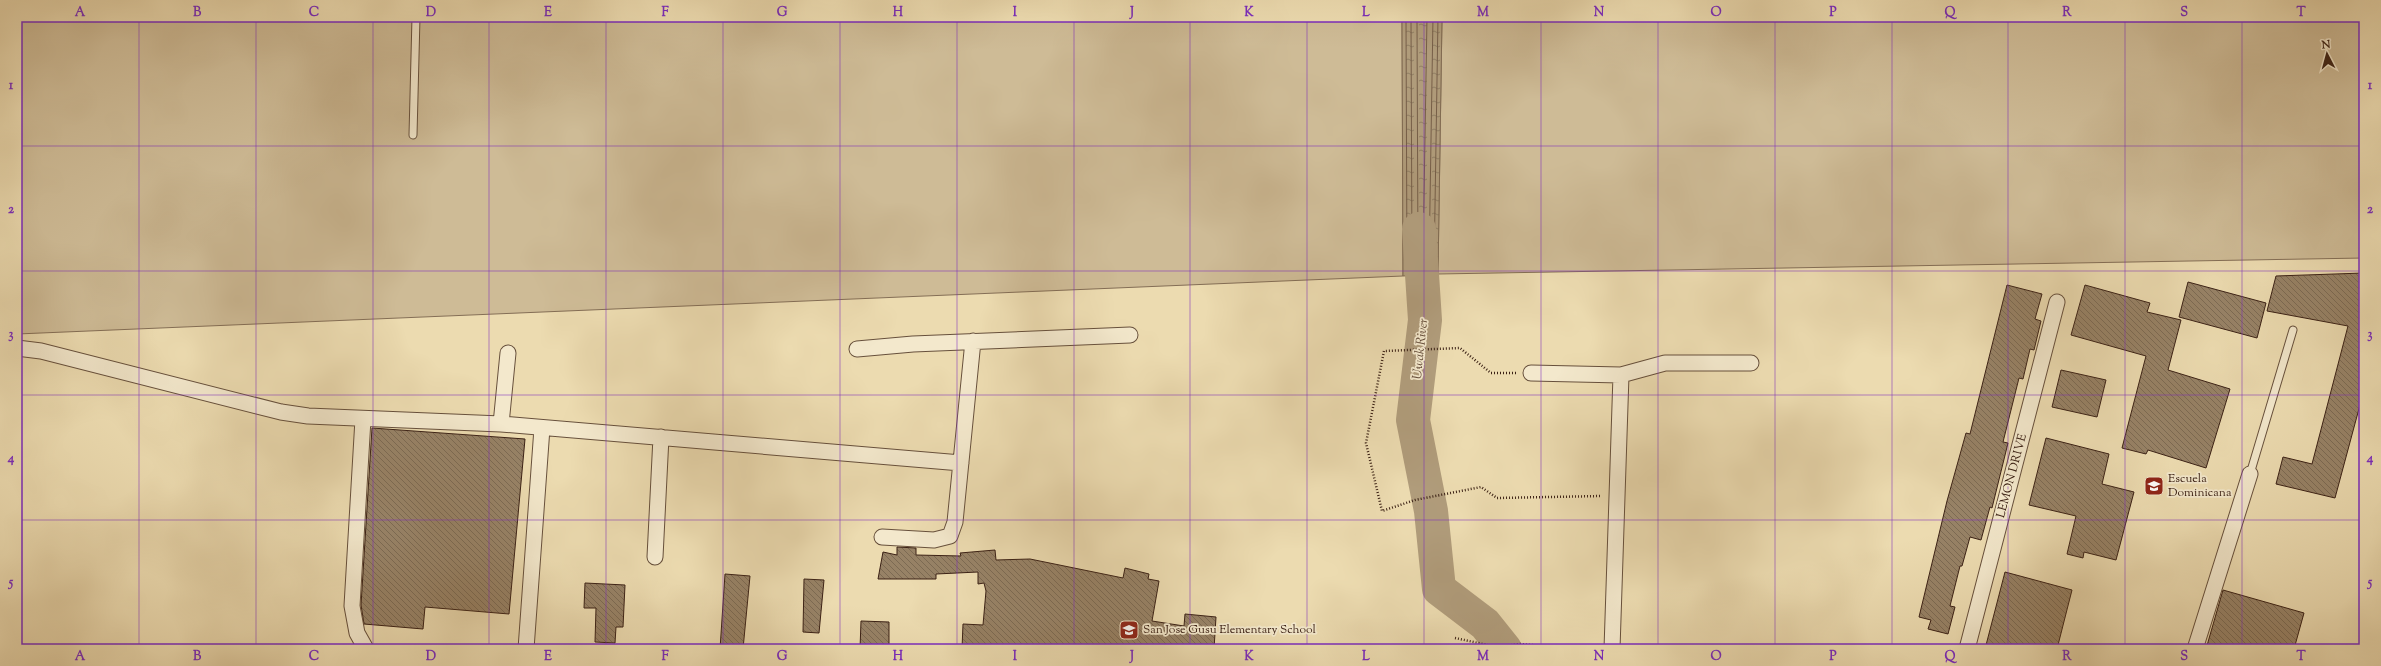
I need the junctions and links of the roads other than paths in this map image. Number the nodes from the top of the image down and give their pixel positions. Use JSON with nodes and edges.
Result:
{"nodes":[{"id":1,"x":416,"y":17,"type":"edge"},
{"id":2,"x":413,"y":135,"type":"dead end"},
{"id":3,"x":2057,"y":302,"type":"dead end"},
{"id":4,"x":2294,"y":330,"type":"dead end"},
{"id":5,"x":1130,"y":335,"type":"dead end"},
{"id":6,"x":973,"y":341,"type":"junction"},
{"id":7,"x":17,"y":348,"type":"edge"},
{"id":8,"x":857,"y":349,"type":"dead end"},
{"id":9,"x":508,"y":353,"type":"dead end"},
{"id":10,"x":1751,"y":363,"type":"dead end"},
{"id":11,"x":1531,"y":373,"type":"road end"},
{"id":12,"x":1621,"y":375,"type":"junction"},
{"id":13,"x":363,"y":419,"type":"junction"},
{"id":14,"x":501,"y":424,"type":"junction"},
{"id":15,"x":542,"y":428,"type":"junction"},
{"id":16,"x":661,"y":437,"type":"junction"},
{"id":17,"x":961,"y":463,"type":"junction"},
{"id":18,"x":2250,"y":474,"type":"joint"},
{"id":19,"x":882,"y":537,"type":"dead end"},
{"id":20,"x":655,"y":556,"type":"dead end"},
{"id":21,"x":366,"y":649,"type":"edge"},
{"id":22,"x":526,"y":649,"type":"edge"},
{"id":23,"x":1612,"y":649,"type":"edge"},
{"id":24,"x":1967,"y":649,"type":"edge"},
{"id":25,"x":2195,"y":649,"type":"edge"}],
"edges":[{"from":1,"to":2,"type":"lane"},
{"from":3,"to":24,"type":"street","name":"LEMON DRIVE"},
{"from":4,"to":18,"type":"lane"},
{"from":5,"to":6,"type":"street"},
{"from":6,"to":8,"type":"street"},
{"from":6,"to":17,"type":"street"},
{"from":7,"to":13,"type":"street"},
{"from":9,"to":14,"type":"street"},
{"from":10,"to":12,"type":"street"},
{"from":11,"to":12,"type":"street"},
{"from":12,"to":23,"type":"street"},
{"from":13,"to":14,"type":"street"},
{"from":13,"to":21,"type":"street"},
{"from":14,"to":15,"type":"street"},
{"from":15,"to":16,"type":"street"},
{"from":15,"to":22,"type":"street"},
{"from":16,"to":17,"type":"street"},
{"from":16,"to":20,"type":"street"},
{"from":17,"to":19,"type":"street"},
{"from":18,"to":25,"type":"street"}]}
